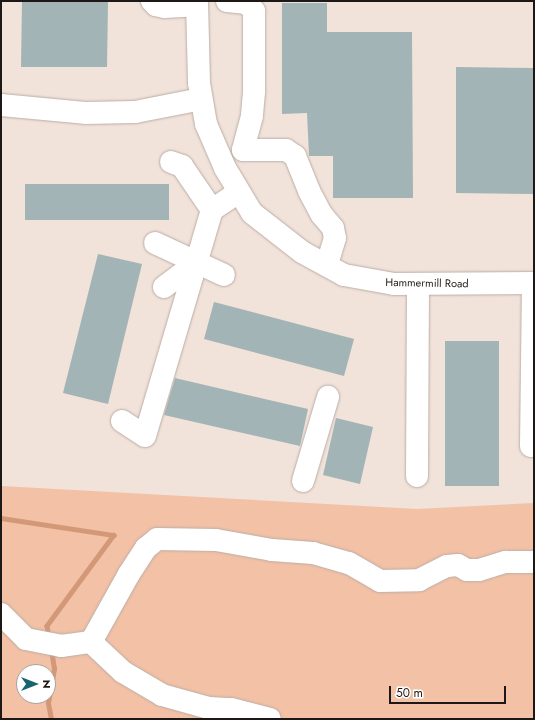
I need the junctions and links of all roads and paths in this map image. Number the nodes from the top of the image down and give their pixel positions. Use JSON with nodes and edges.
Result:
{"nodes":[{"id":1,"x":152,"y":1,"type":"edge"},
{"id":2,"x":227,"y":1,"type":"edge"},
{"id":3,"x":197,"y":3,"type":"edge"},
{"id":4,"x":202,"y":99,"type":"junction"},
{"id":5,"x":1,"y":105,"type":"edge"},
{"id":6,"x":243,"y":150,"type":"junction"},
{"id":7,"x":222,"y":161,"type":"junction"},
{"id":8,"x":171,"y":162,"type":"dead end"},
{"id":9,"x":239,"y":192,"type":"junction"},
{"id":10,"x":212,"y":210,"type":"junction"},
{"id":11,"x":155,"y":243,"type":"dead end"},
{"id":12,"x":196,"y":263,"type":"junction"},
{"id":13,"x":327,"y":265,"type":"junction"},
{"id":14,"x":224,"y":275,"type":"dead end"},
{"id":15,"x":534,"y":283,"type":"edge"},
{"id":16,"x":418,"y":284,"type":"junction"},
{"id":17,"x":164,"y":287,"type":"dead end"},
{"id":18,"x":328,"y":397,"type":"dead end"},
{"id":19,"x":122,"y":421,"type":"dead end"},
{"id":20,"x":532,"y":446,"type":"dead end"},
{"id":21,"x":417,"y":476,"type":"dead end"},
{"id":22,"x":303,"y":481,"type":"dead end"},
{"id":23,"x":534,"y":562,"type":"edge"},
{"id":24,"x":1,"y":614,"type":"edge"},
{"id":25,"x":91,"y":642,"type":"junction"},
{"id":26,"x":270,"y":719,"type":"edge"}],
"edges":[{"from":1,"to":3,"type":"street"},
{"from":2,"to":6,"type":"street"},
{"from":3,"to":4,"type":"street","name":"Hammermill Road"},
{"from":4,"to":5,"type":"street"},
{"from":4,"to":7,"type":"street","name":"Hammermill Road"},
{"from":6,"to":7,"type":"street"},
{"from":6,"to":13,"type":"street"},
{"from":7,"to":9,"type":"street","name":"Hammermill Road"},
{"from":8,"to":10,"type":"street"},
{"from":9,"to":10,"type":"street"},
{"from":9,"to":13,"type":"street","name":"Hammermill Road"},
{"from":10,"to":12,"type":"street"},
{"from":11,"to":12,"type":"street"},
{"from":12,"to":14,"type":"street"},
{"from":12,"to":17,"type":"street"},
{"from":12,"to":19,"type":"street"},
{"from":13,"to":16,"type":"street","name":"Hammermill Road"},
{"from":15,"to":16,"type":"street","name":"Hammermill Road"},
{"from":15,"to":20,"type":"street"},
{"from":16,"to":21,"type":"street"},
{"from":18,"to":22,"type":"street"},
{"from":23,"to":25,"type":"street"},
{"from":24,"to":25,"type":"street"},
{"from":25,"to":26,"type":"street"}]}
